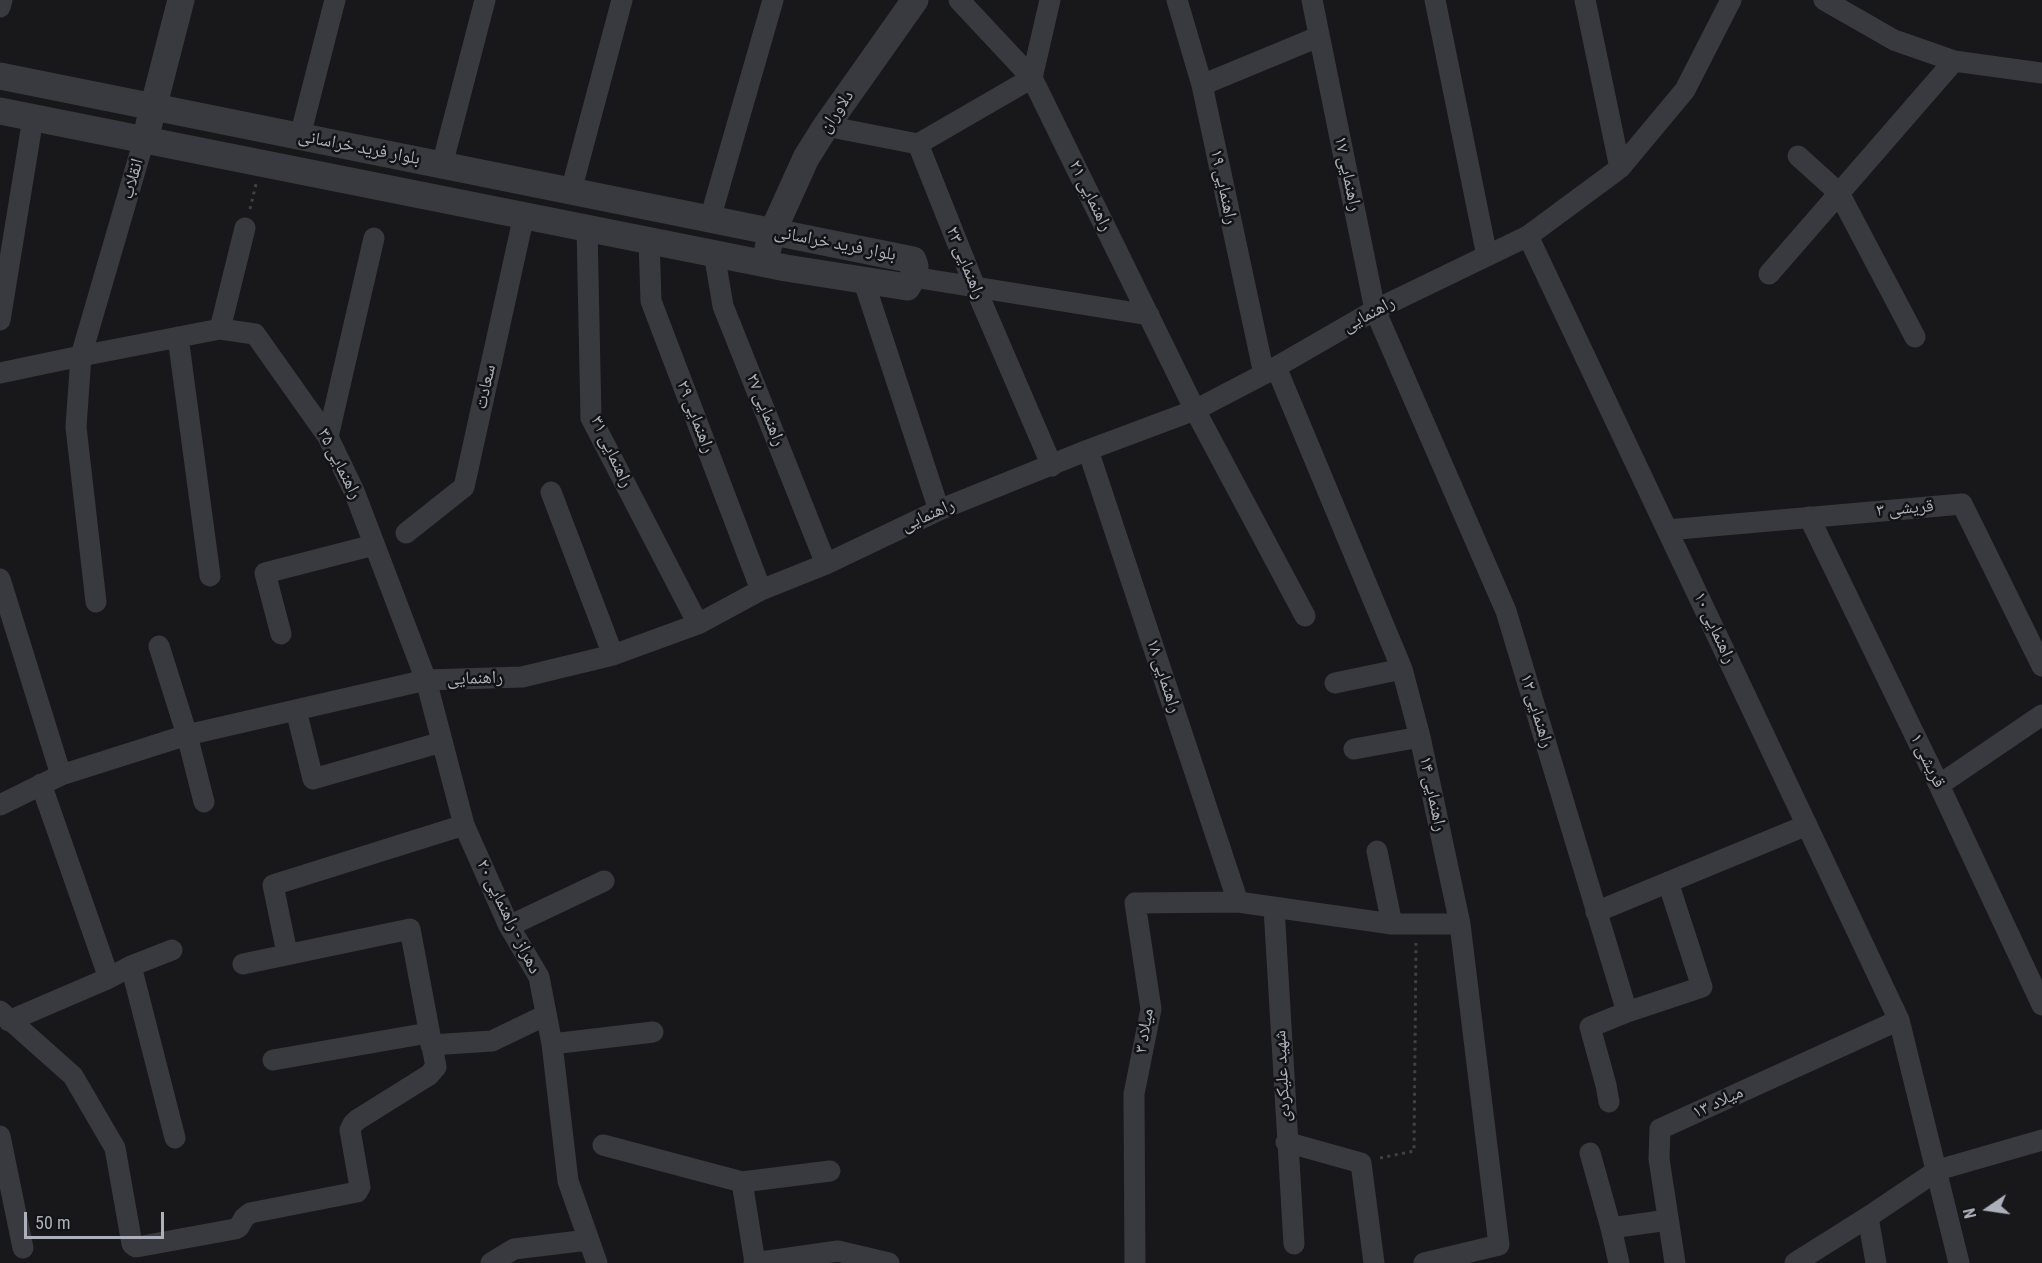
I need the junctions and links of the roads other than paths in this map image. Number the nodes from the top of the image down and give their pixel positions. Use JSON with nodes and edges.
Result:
{"nodes":[{"id":1,"x":2,"y":0,"type":"edge"},
{"id":2,"x":181,"y":0,"type":"edge"},
{"id":3,"x":335,"y":0,"type":"edge"},
{"id":4,"x":485,"y":0,"type":"edge"},
{"id":5,"x":622,"y":0,"type":"edge"},
{"id":6,"x":773,"y":0,"type":"edge"},
{"id":7,"x":915,"y":0,"type":"edge"},
{"id":8,"x":959,"y":0,"type":"edge"},
{"id":9,"x":1050,"y":0,"type":"edge"},
{"id":10,"x":1177,"y":0,"type":"edge"},
{"id":11,"x":1312,"y":0,"type":"edge"},
{"id":12,"x":1435,"y":0,"type":"edge"},
{"id":13,"x":1731,"y":0,"type":"edge"},
{"id":14,"x":1824,"y":0,"type":"edge"},
{"id":15,"x":1588,"y":1,"type":"edge"},
{"id":16,"x":0,"y":7,"type":"edge"},
{"id":17,"x":1318,"y":37,"type":"junction"},
{"id":18,"x":1954,"y":61,"type":"junction"},
{"id":19,"x":2042,"y":73,"type":"edge"},
{"id":20,"x":0,"y":76,"type":"edge"},
{"id":21,"x":1032,"y":78,"type":"junction"},
{"id":22,"x":1202,"y":85,"type":"junction"},
{"id":23,"x":153,"y":107,"type":"junction"},
{"id":24,"x":0,"y":111,"type":"edge"},
{"id":25,"x":33,"y":117,"type":"junction"},
{"id":26,"x":826,"y":126,"type":"junction"},
{"id":27,"x":300,"y":136,"type":"junction"},
{"id":28,"x":144,"y":140,"type":"junction"},
{"id":29,"x":918,"y":144,"type":"junction"},
{"id":30,"x":1798,"y":156,"type":"dead end"},
{"id":31,"x":442,"y":165,"type":"junction"},
{"id":32,"x":1620,"y":168,"type":"junction"},
{"id":33,"x":571,"y":191,"type":"junction"},
{"id":34,"x":1839,"y":193,"type":"junction"},
{"id":35,"x":524,"y":215,"type":"junction"},
{"id":36,"x":710,"y":219,"type":"junction"},
{"id":37,"x":245,"y":228,"type":"road end"},
{"id":38,"x":587,"y":228,"type":"junction"},
{"id":39,"x":773,"y":231,"type":"junction"},
{"id":40,"x":1528,"y":236,"type":"junction"},
{"id":41,"x":374,"y":238,"type":"dead end"},
{"id":42,"x":649,"y":240,"type":"junction"},
{"id":43,"x":714,"y":253,"type":"junction"},
{"id":44,"x":1487,"y":256,"type":"junction"},
{"id":45,"x":764,"y":263,"type":"junction"},
{"id":46,"x":1769,"y":274,"type":"dead end"},
{"id":47,"x":913,"y":277,"type":"junction"},
{"id":48,"x":863,"y":279,"type":"junction"},
{"id":49,"x":975,"y":287,"type":"junction"},
{"id":50,"x":1375,"y":310,"type":"junction"},
{"id":51,"x":1149,"y":315,"type":"junction"},
{"id":52,"x":0,"y":320,"type":"edge"},
{"id":53,"x":220,"y":329,"type":"junction"},
{"id":54,"x":178,"y":337,"type":"junction"},
{"id":55,"x":1915,"y":337,"type":"dead end"},
{"id":56,"x":81,"y":356,"type":"junction"},
{"id":57,"x":1270,"y":371,"type":"junction"},
{"id":58,"x":0,"y":373,"type":"edge"},
{"id":59,"x":1195,"y":410,"type":"junction"},
{"id":60,"x":328,"y":437,"type":"junction"},
{"id":61,"x":1088,"y":450,"type":"junction"},
{"id":62,"x":1052,"y":466,"type":"junction"},
{"id":63,"x":551,"y":492,"type":"dead end"},
{"id":64,"x":939,"y":510,"type":"junction"},
{"id":65,"x":1809,"y":517,"type":"junction"},
{"id":66,"x":1667,"y":530,"type":"junction"},
{"id":67,"x":406,"y":533,"type":"dead end"},
{"id":68,"x":375,"y":545,"type":"junction"},
{"id":69,"x":826,"y":564,"type":"junction"},
{"id":70,"x":210,"y":576,"type":"dead end"},
{"id":71,"x":0,"y":579,"type":"edge"},
{"id":72,"x":762,"y":590,"type":"junction"},
{"id":73,"x":96,"y":602,"type":"dead end"},
{"id":74,"x":1305,"y":616,"type":"dead end"},
{"id":75,"x":698,"y":624,"type":"junction"},
{"id":76,"x":281,"y":634,"type":"dead end"},
{"id":77,"x":159,"y":646,"type":"dead end"},
{"id":78,"x":612,"y":655,"type":"junction"},
{"id":79,"x":2042,"y":666,"type":"edge"},
{"id":80,"x":1402,"y":669,"type":"junction"},
{"id":81,"x":426,"y":680,"type":"junction"},
{"id":82,"x":1335,"y":683,"type":"dead end"},
{"id":83,"x":296,"y":710,"type":"junction"},
{"id":84,"x":2042,"y":715,"type":"edge"},
{"id":85,"x":187,"y":735,"type":"junction"},
{"id":86,"x":1420,"y":738,"type":"junction"},
{"id":87,"x":442,"y":742,"type":"junction"},
{"id":88,"x":1354,"y":749,"type":"dead end"},
{"id":89,"x":61,"y":775,"type":"junction"},
{"id":90,"x":41,"y":784,"type":"junction"},
{"id":91,"x":1939,"y":785,"type":"junction"},
{"id":92,"x":204,"y":802,"type":"dead end"},
{"id":93,"x":0,"y":806,"type":"edge"},
{"id":94,"x":464,"y":825,"type":"junction"},
{"id":95,"x":1807,"y":825,"type":"junction"},
{"id":96,"x":1377,"y":850,"type":"dead end"},
{"id":97,"x":604,"y":881,"type":"dead end"},
{"id":98,"x":1668,"y":882,"type":"junction"},
{"id":99,"x":1238,"y":902,"type":"junction"},
{"id":100,"x":1275,"y":908,"type":"junction"},
{"id":101,"x":1596,"y":912,"type":"junction"},
{"id":102,"x":1392,"y":924,"type":"junction"},
{"id":103,"x":1460,"y":924,"type":"junction"},
{"id":104,"x":509,"y":926,"type":"junction"},
{"id":105,"x":172,"y":950,"type":"dead end"},
{"id":106,"x":287,"y":953,"type":"junction"},
{"id":107,"x":243,"y":964,"type":"dead end"},
{"id":108,"x":131,"y":966,"type":"junction"},
{"id":109,"x":110,"y":978,"type":"junction"},
{"id":110,"x":2042,"y":1005,"type":"edge"},
{"id":111,"x":1626,"y":1012,"type":"junction"},
{"id":112,"x":546,"y":1015,"type":"junction"},
{"id":113,"x":5,"y":1016,"type":"edge"},
{"id":114,"x":1899,"y":1020,"type":"junction"},
{"id":115,"x":653,"y":1032,"type":"dead end"},
{"id":116,"x":430,"y":1039,"type":"junction"},
{"id":117,"x":552,"y":1044,"type":"junction"},
{"id":118,"x":273,"y":1060,"type":"dead end"},
{"id":119,"x":1609,"y":1102,"type":"dead end"},
{"id":120,"x":0,"y":1136,"type":"edge"},
{"id":121,"x":174,"y":1138,"type":"dead end"},
{"id":122,"x":2042,"y":1140,"type":"edge"},
{"id":123,"x":1286,"y":1142,"type":"junction"},
{"id":124,"x":603,"y":1145,"type":"dead end"},
{"id":125,"x":1590,"y":1153,"type":"dead end"},
{"id":126,"x":1938,"y":1170,"type":"junction"},
{"id":127,"x":830,"y":1171,"type":"dead end"},
{"id":128,"x":742,"y":1182,"type":"junction"},
{"id":129,"x":1868,"y":1217,"type":"junction"},
{"id":130,"x":1668,"y":1220,"type":"junction"},
{"id":131,"x":1611,"y":1228,"type":"junction"},
{"id":132,"x":588,"y":1240,"type":"junction"},
{"id":133,"x":1293,"y":1244,"type":"dead end"},
{"id":134,"x":23,"y":1248,"type":"dead end"},
{"id":135,"x":837,"y":1257,"type":"edge"},
{"id":136,"x":491,"y":1263,"type":"edge"},
{"id":137,"x":597,"y":1263,"type":"edge"},
{"id":138,"x":755,"y":1263,"type":"edge"},
{"id":139,"x":889,"y":1263,"type":"edge"},
{"id":140,"x":1135,"y":1263,"type":"edge"},
{"id":141,"x":1374,"y":1263,"type":"edge"},
{"id":142,"x":1424,"y":1263,"type":"edge"},
{"id":143,"x":1619,"y":1263,"type":"edge"},
{"id":144,"x":1675,"y":1263,"type":"edge"},
{"id":145,"x":1795,"y":1263,"type":"edge"},
{"id":146,"x":1876,"y":1263,"type":"edge"},
{"id":147,"x":1959,"y":1263,"type":"edge"}],
"edges":[{"from":1,"to":16,"type":"street"},
{"from":2,"to":23,"type":"street","name":"انقلاب"},
{"from":3,"to":27,"type":"street"},
{"from":4,"to":31,"type":"street"},
{"from":5,"to":33,"type":"street"},
{"from":6,"to":36,"type":"street"},
{"from":7,"to":26,"type":"street","name":"دلاوران"},
{"from":8,"to":21,"type":"street","name":"راهنمایی ۲۱"},
{"from":9,"to":21,"type":"street"},
{"from":10,"to":22,"type":"street","name":"راهنمایی ۱۹"},
{"from":11,"to":17,"type":"street","name":"راهنمایی ۱۷"},
{"from":12,"to":44,"type":"street"},
{"from":13,"to":32,"type":"street","name":"راهنمایی"},
{"from":14,"to":18,"type":"street"},
{"from":15,"to":32,"type":"street"},
{"from":17,"to":22,"type":"street"},
{"from":17,"to":50,"type":"street","name":"راهنمایی ۱۷"},
{"from":18,"to":19,"type":"street"},
{"from":18,"to":34,"type":"street"},
{"from":20,"to":23,"type":"street","name":"بلوار فرید خراسانی"},
{"from":21,"to":29,"type":"street"},
{"from":21,"to":51,"type":"street","name":"راهنمایی ۲۱"},
{"from":22,"to":57,"type":"street","name":"راهنمایی ۱۹"},
{"from":23,"to":27,"type":"street","name":"بلوار فرید خراسانی"},
{"from":23,"to":28,"type":"street","name":"انقلاب"},
{"from":24,"to":25,"type":"street","name":"بلوار فرید خراسانی"},
{"from":25,"to":28,"type":"street","name":"بلوار فرید خراسانی"},
{"from":25,"to":52,"type":"street"},
{"from":26,"to":29,"type":"street"},
{"from":26,"to":39,"type":"street","name":"دلاوران"},
{"from":27,"to":31,"type":"street","name":"بلوار فرید خراسانی"},
{"from":28,"to":35,"type":"street","name":"بلوار فرید خراسانی"},
{"from":28,"to":56,"type":"street","name":"انقلاب"},
{"from":29,"to":49,"type":"street","name":"راهنمایی ۲۳"},
{"from":30,"to":34,"type":"street"},
{"from":31,"to":33,"type":"street","name":"بلوار فرید خراسانی"},
{"from":32,"to":40,"type":"street","name":"راهنمایی"},
{"from":33,"to":36,"type":"street","name":"بلوار فرید خراسانی"},
{"from":34,"to":46,"type":"street"},
{"from":34,"to":55,"type":"street"},
{"from":35,"to":38,"type":"street","name":"بلوار فرید خراسانی"},
{"from":35,"to":67,"type":"street","name":"سعادت"},
{"from":36,"to":39,"type":"street","name":"بلوار فرید خراسانی"},
{"from":37,"to":53,"type":"street"},
{"from":38,"to":42,"type":"street","name":"بلوار فرید خراسانی"},
{"from":38,"to":75,"type":"street","name":"راهنمایی ۳۱"},
{"from":39,"to":45,"type":"street","name":"دلاوران"},
{"from":39,"to":47,"type":"street","name":"بلوار فرید خراسانی"},
{"from":40,"to":44,"type":"street","name":"راهنمایی"},
{"from":40,"to":66,"type":"street","name":"راهنمایی ۱۰"},
{"from":41,"to":60,"type":"street"},
{"from":42,"to":43,"type":"street","name":"بلوار فرید خراسانی"},
{"from":42,"to":72,"type":"street","name":"راهنمایی ۲۹"},
{"from":43,"to":45,"type":"street","name":"بلوار فرید خراسانی"},
{"from":43,"to":69,"type":"street","name":"راهنمایی ۲۷"},
{"from":44,"to":50,"type":"street","name":"راهنمایی"},
{"from":45,"to":48,"type":"street","name":"بلوار فرید خراسانی"},
{"from":47,"to":48,"type":"street","name":"بلوار فرید خراسانی"},
{"from":47,"to":49,"type":"street"},
{"from":48,"to":64,"type":"street"},
{"from":49,"to":51,"type":"street"},
{"from":49,"to":62,"type":"street","name":"راهنمایی ۲۳"},
{"from":50,"to":57,"type":"street","name":"راهنمایی"},
{"from":50,"to":101,"type":"street","name":"راهنمایی ۱۲"},
{"from":51,"to":59,"type":"street","name":"راهنمایی ۲۱"},
{"from":53,"to":54,"type":"street","name":"راهنمایی ۳۵"},
{"from":53,"to":60,"type":"street","name":"راهنمایی ۳۵"},
{"from":54,"to":56,"type":"street","name":"راهنمایی ۳۵"},
{"from":54,"to":70,"type":"street"},
{"from":56,"to":58,"type":"street"},
{"from":56,"to":73,"type":"street","name":"انقلاب"},
{"from":57,"to":59,"type":"street","name":"راهنمایی"},
{"from":57,"to":80,"type":"street","name":"راهنمایی ۱۴"},
{"from":59,"to":61,"type":"street","name":"راهنمایی"},
{"from":59,"to":74,"type":"street","name":"راهنمایی ۲۱"},
{"from":60,"to":68,"type":"street","name":"راهنمایی ۳۵"},
{"from":61,"to":62,"type":"street","name":"راهنمایی"},
{"from":61,"to":99,"type":"street","name":"راهنمایی ۱۸"},
{"from":62,"to":64,"type":"street","name":"راهنمایی"},
{"from":63,"to":78,"type":"street"},
{"from":64,"to":69,"type":"street","name":"راهنمایی"},
{"from":65,"to":66,"type":"street","name":"قریشی ۳"},
{"from":65,"to":79,"type":"street","name":"قریشی ۳"},
{"from":65,"to":91,"type":"street","name":"قریشی ۱"},
{"from":66,"to":95,"type":"street","name":"راهنمایی ۱۰"},
{"from":68,"to":76,"type":"street"},
{"from":68,"to":81,"type":"street","name":"راهنمایی ۳۵"},
{"from":69,"to":72,"type":"street","name":"راهنمایی"},
{"from":71,"to":89,"type":"street"},
{"from":72,"to":75,"type":"street","name":"راهنمایی"},
{"from":75,"to":78,"type":"street","name":"راهنمایی"},
{"from":77,"to":85,"type":"street"},
{"from":78,"to":81,"type":"street","name":"راهنمایی"},
{"from":80,"to":82,"type":"street"},
{"from":80,"to":86,"type":"street","name":"راهنمایی ۱۴"},
{"from":81,"to":83,"type":"street","name":"راهنمایی"},
{"from":81,"to":87,"type":"street","name":"دهراز - راهنمایی ۲۰"},
{"from":83,"to":85,"type":"street","name":"راهنمایی"},
{"from":83,"to":87,"type":"street"},
{"from":84,"to":91,"type":"street"},
{"from":85,"to":89,"type":"street","name":"راهنمایی"},
{"from":85,"to":92,"type":"street"},
{"from":86,"to":88,"type":"street"},
{"from":86,"to":103,"type":"street","name":"راهنمایی ۱۴"},
{"from":87,"to":94,"type":"street","name":"دهراز - راهنمایی ۲۰"},
{"from":89,"to":90,"type":"street","name":"راهنمایی"},
{"from":90,"to":93,"type":"street","name":"راهنمایی"},
{"from":90,"to":109,"type":"street"},
{"from":91,"to":110,"type":"street","name":"قریشی ۱"},
{"from":94,"to":104,"type":"street","name":"دهراز - راهنمایی ۲۰"},
{"from":94,"to":106,"type":"street"},
{"from":95,"to":98,"type":"street"},
{"from":95,"to":114,"type":"street","name":"راهنمایی ۱۰"},
{"from":96,"to":102,"type":"street"},
{"from":97,"to":104,"type":"street"},
{"from":98,"to":101,"type":"street"},
{"from":98,"to":111,"type":"street"},
{"from":99,"to":100,"type":"street"},
{"from":99,"to":140,"type":"street","name":"میلاد ۳"},
{"from":100,"to":102,"type":"street"},
{"from":100,"to":123,"type":"street","name":"شهید علیکردی"},
{"from":101,"to":111,"type":"street","name":"راهنمایی ۱۲"},
{"from":102,"to":103,"type":"street"},
{"from":103,"to":142,"type":"street","name":"راهنمایی ۱۴"},
{"from":104,"to":112,"type":"street","name":"دهراز - راهنمایی ۲۰"},
{"from":105,"to":108,"type":"street"},
{"from":106,"to":107,"type":"street"},
{"from":106,"to":116,"type":"street"},
{"from":108,"to":109,"type":"street"},
{"from":108,"to":121,"type":"street"},
{"from":109,"to":113,"type":"street"},
{"from":111,"to":119,"type":"street"},
{"from":112,"to":116,"type":"street"},
{"from":112,"to":117,"type":"street","name":"دهراز - راهنمایی ۲۰"},
{"from":113,"to":116,"type":"street"},
{"from":114,"to":126,"type":"street","name":"راهنمایی ۱۰"},
{"from":114,"to":130,"type":"street","name":"میلاد ۱۳"},
{"from":115,"to":117,"type":"street"},
{"from":116,"to":118,"type":"street"},
{"from":117,"to":132,"type":"street","name":"دهراز - راهنمایی ۲۰"},
{"from":120,"to":134,"type":"street"},
{"from":122,"to":126,"type":"street"},
{"from":123,"to":133,"type":"street","name":"شهید علیکردی"},
{"from":123,"to":141,"type":"street"},
{"from":124,"to":128,"type":"street"},
{"from":125,"to":131,"type":"street"},
{"from":126,"to":129,"type":"street"},
{"from":126,"to":147,"type":"street","name":"راهنمایی ۱۰"},
{"from":127,"to":128,"type":"street"},
{"from":128,"to":138,"type":"street"},
{"from":129,"to":145,"type":"street"},
{"from":129,"to":146,"type":"street"},
{"from":130,"to":131,"type":"street"},
{"from":130,"to":144,"type":"street","name":"میلاد ۱۳"},
{"from":131,"to":143,"type":"street"},
{"from":132,"to":136,"type":"street"},
{"from":132,"to":137,"type":"street","name":"دهراز - راهنمایی ۲۰"},
{"from":135,"to":138,"type":"street"},
{"from":135,"to":139,"type":"street"}]}
